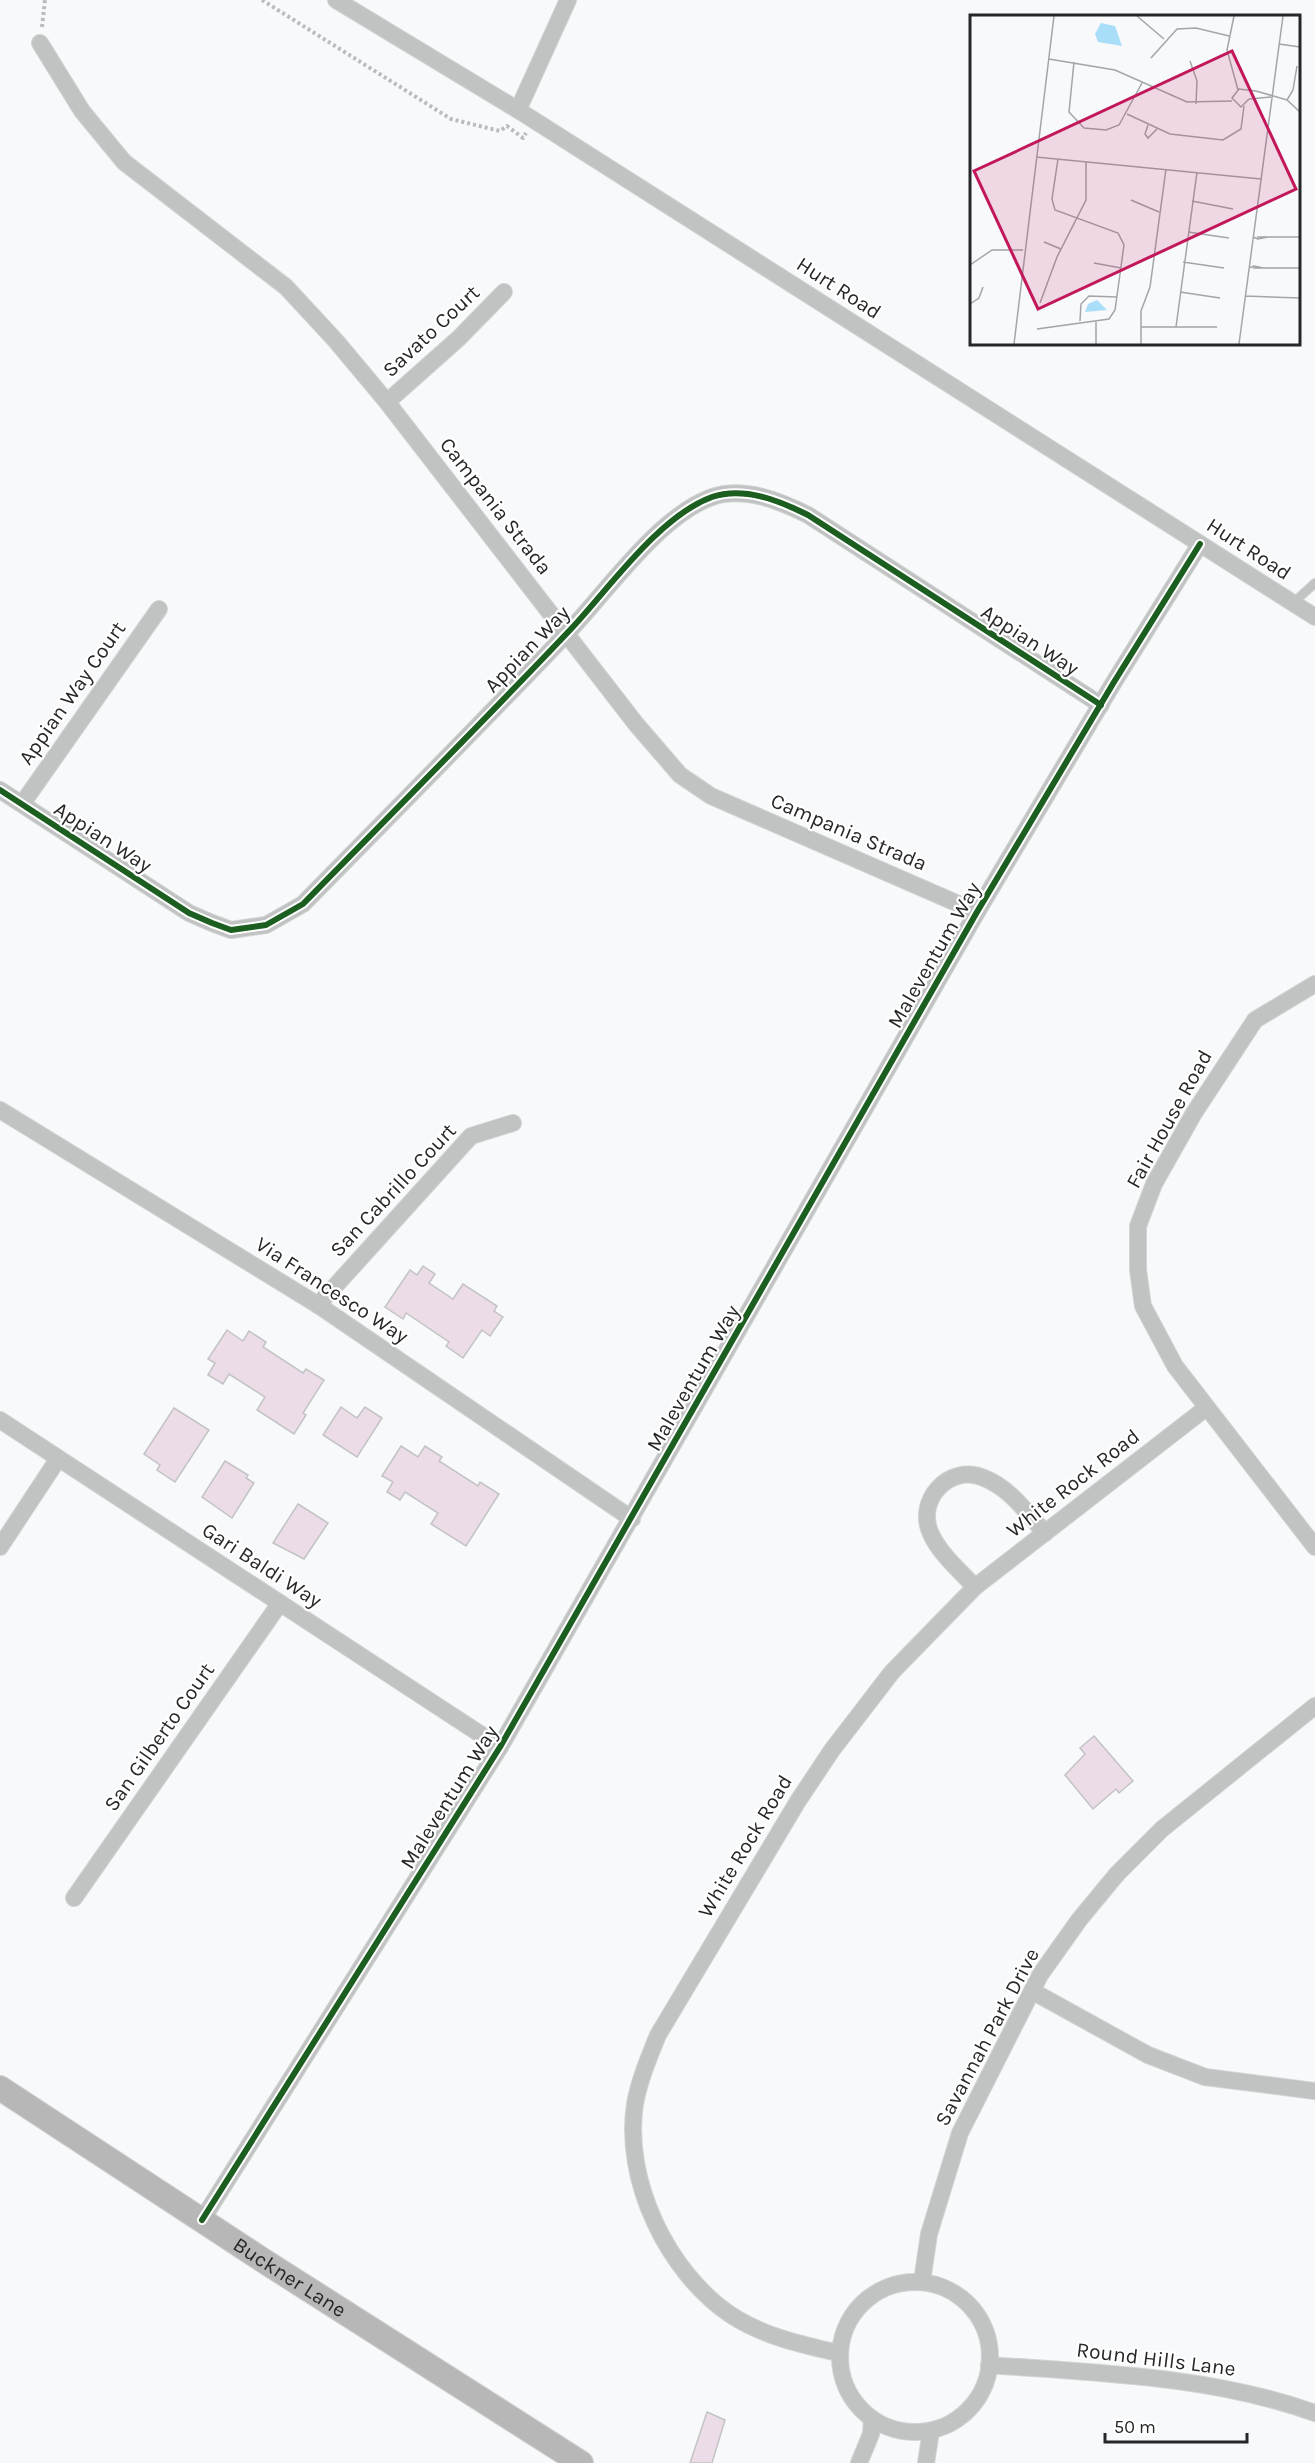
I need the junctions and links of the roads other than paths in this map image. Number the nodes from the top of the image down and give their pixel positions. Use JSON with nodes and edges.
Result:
{"nodes":[{"id":1,"x":336,"y":0,"type":"edge"},
{"id":2,"x":568,"y":0,"type":"edge"},
{"id":3,"x":40,"y":43,"type":"road end"},
{"id":4,"x":518,"y":110,"type":"junction"},
{"id":5,"x":504,"y":292,"type":"dead end"},
{"id":6,"x":387,"y":402,"type":"junction"},
{"id":7,"x":1200,"y":544,"type":"junction"},
{"id":8,"x":1315,"y":583,"type":"edge"},
{"id":9,"x":1293,"y":604,"type":"junction"},
{"id":10,"x":159,"y":609,"type":"dead end"},
{"id":11,"x":1315,"y":617,"type":"edge"},
{"id":12,"x":566,"y":634,"type":"junction"},
{"id":13,"x":1101,"y":705,"type":"junction"},
{"id":14,"x":0,"y":790,"type":"edge"},
{"id":15,"x":22,"y":804,"type":"junction"},
{"id":16,"x":977,"y":912,"type":"junction"},
{"id":17,"x":1315,"y":984,"type":"edge"},
{"id":18,"x":0,"y":1110,"type":"edge"},
{"id":19,"x":513,"y":1123,"type":"dead end"},
{"id":20,"x":318,"y":1305,"type":"junction"},
{"id":21,"x":1206,"y":1408,"type":"junction"},
{"id":22,"x":0,"y":1420,"type":"edge"},
{"id":23,"x":58,"y":1459,"type":"junction"},
{"id":24,"x":632,"y":1519,"type":"junction"},
{"id":25,"x":1045,"y":1533,"type":"junction"},
{"id":26,"x":0,"y":1547,"type":"edge"},
{"id":27,"x":1315,"y":1547,"type":"edge"},
{"id":28,"x":975,"y":1587,"type":"junction"},
{"id":29,"x":280,"y":1603,"type":"junction"},
{"id":30,"x":1315,"y":1706,"type":"edge"},
{"id":31,"x":500,"y":1747,"type":"junction"},
{"id":32,"x":74,"y":1898,"type":"dead end"},
{"id":33,"x":1032,"y":1991,"type":"junction"},
{"id":34,"x":0,"y":2088,"type":"edge"},
{"id":35,"x":1315,"y":2091,"type":"edge"},
{"id":36,"x":202,"y":2220,"type":"junction"},
{"id":37,"x":922,"y":2281,"type":"junction"},
{"id":38,"x":839,"y":2353,"type":"junction"},
{"id":39,"x":989,"y":2365,"type":"junction"},
{"id":40,"x":1315,"y":2413,"type":"edge"},
{"id":41,"x":872,"y":2419,"type":"junction"},
{"id":42,"x":931,"y":2431,"type":"junction"},
{"id":43,"x":581,"y":2463,"type":"edge"},
{"id":44,"x":859,"y":2463,"type":"edge"},
{"id":45,"x":926,"y":2463,"type":"edge"}],
"edges":[{"from":1,"to":4,"type":"street","name":"Hurt Road"},
{"from":2,"to":4,"type":"street"},
{"from":3,"to":6,"type":"street","name":"Campania Strada"},
{"from":4,"to":7,"type":"street","name":"Hurt Road"},
{"from":5,"to":6,"type":"street","name":"Savato Court"},
{"from":6,"to":12,"type":"street","name":"Campania Strada"},
{"from":7,"to":9,"type":"street","name":"Hurt Road"},
{"from":7,"to":13,"type":"street","name":"Maleventum Way"},
{"from":8,"to":9,"type":"lane"},
{"from":9,"to":11,"type":"street","name":"Hurt Road"},
{"from":10,"to":15,"type":"street","name":"Appian Way Court"},
{"from":12,"to":13,"type":"street","name":"Appian Way"},
{"from":12,"to":15,"type":"street","name":"Appian Way"},
{"from":12,"to":16,"type":"street","name":"Campania Strada"},
{"from":13,"to":16,"type":"street","name":"Maleventum Way"},
{"from":14,"to":15,"type":"street","name":"Appian Way"},
{"from":16,"to":24,"type":"street","name":"Maleventum Way"},
{"from":17,"to":21,"type":"street","name":"Fair House Road"},
{"from":18,"to":20,"type":"street","name":"Via Francesco Way"},
{"from":19,"to":20,"type":"street","name":"San Cabrillo Court"},
{"from":20,"to":24,"type":"street","name":"Via Francesco Way"},
{"from":21,"to":25,"type":"street","name":"White Rock Road"},
{"from":21,"to":27,"type":"street","name":"Fair House Road"},
{"from":22,"to":23,"type":"street","name":"Gari Baldi Way"},
{"from":23,"to":26,"type":"street"},
{"from":23,"to":29,"type":"street","name":"Gari Baldi Way"},
{"from":24,"to":31,"type":"street","name":"Maleventum Way"},
{"from":25,"to":28,"type":"street","name":"White Rock Road"},
{"from":25,"to":28,"type":"street"},
{"from":28,"to":38,"type":"street","name":"White Rock Road"},
{"from":29,"to":31,"type":"street","name":"Gari Baldi Way"},
{"from":29,"to":32,"type":"street","name":"San Gilberto Court"},
{"from":30,"to":33,"type":"street","name":"Savannah Park Drive"},
{"from":31,"to":36,"type":"street","name":"Maleventum Way"},
{"from":33,"to":35,"type":"street"},
{"from":33,"to":37,"type":"street","name":"Savannah Park Drive"},
{"from":34,"to":36,"type":"main road","name":"Buckner Lane"},
{"from":36,"to":43,"type":"main road","name":"Buckner Lane"},
{"from":37,"to":38,"type":"street"},
{"from":37,"to":39,"type":"street"},
{"from":38,"to":41,"type":"street"},
{"from":39,"to":40,"type":"street","name":"Round Hills Lane"},
{"from":39,"to":42,"type":"street"},
{"from":41,"to":42,"type":"street"},
{"from":41,"to":44,"type":"street"},
{"from":42,"to":45,"type":"street"}]}
